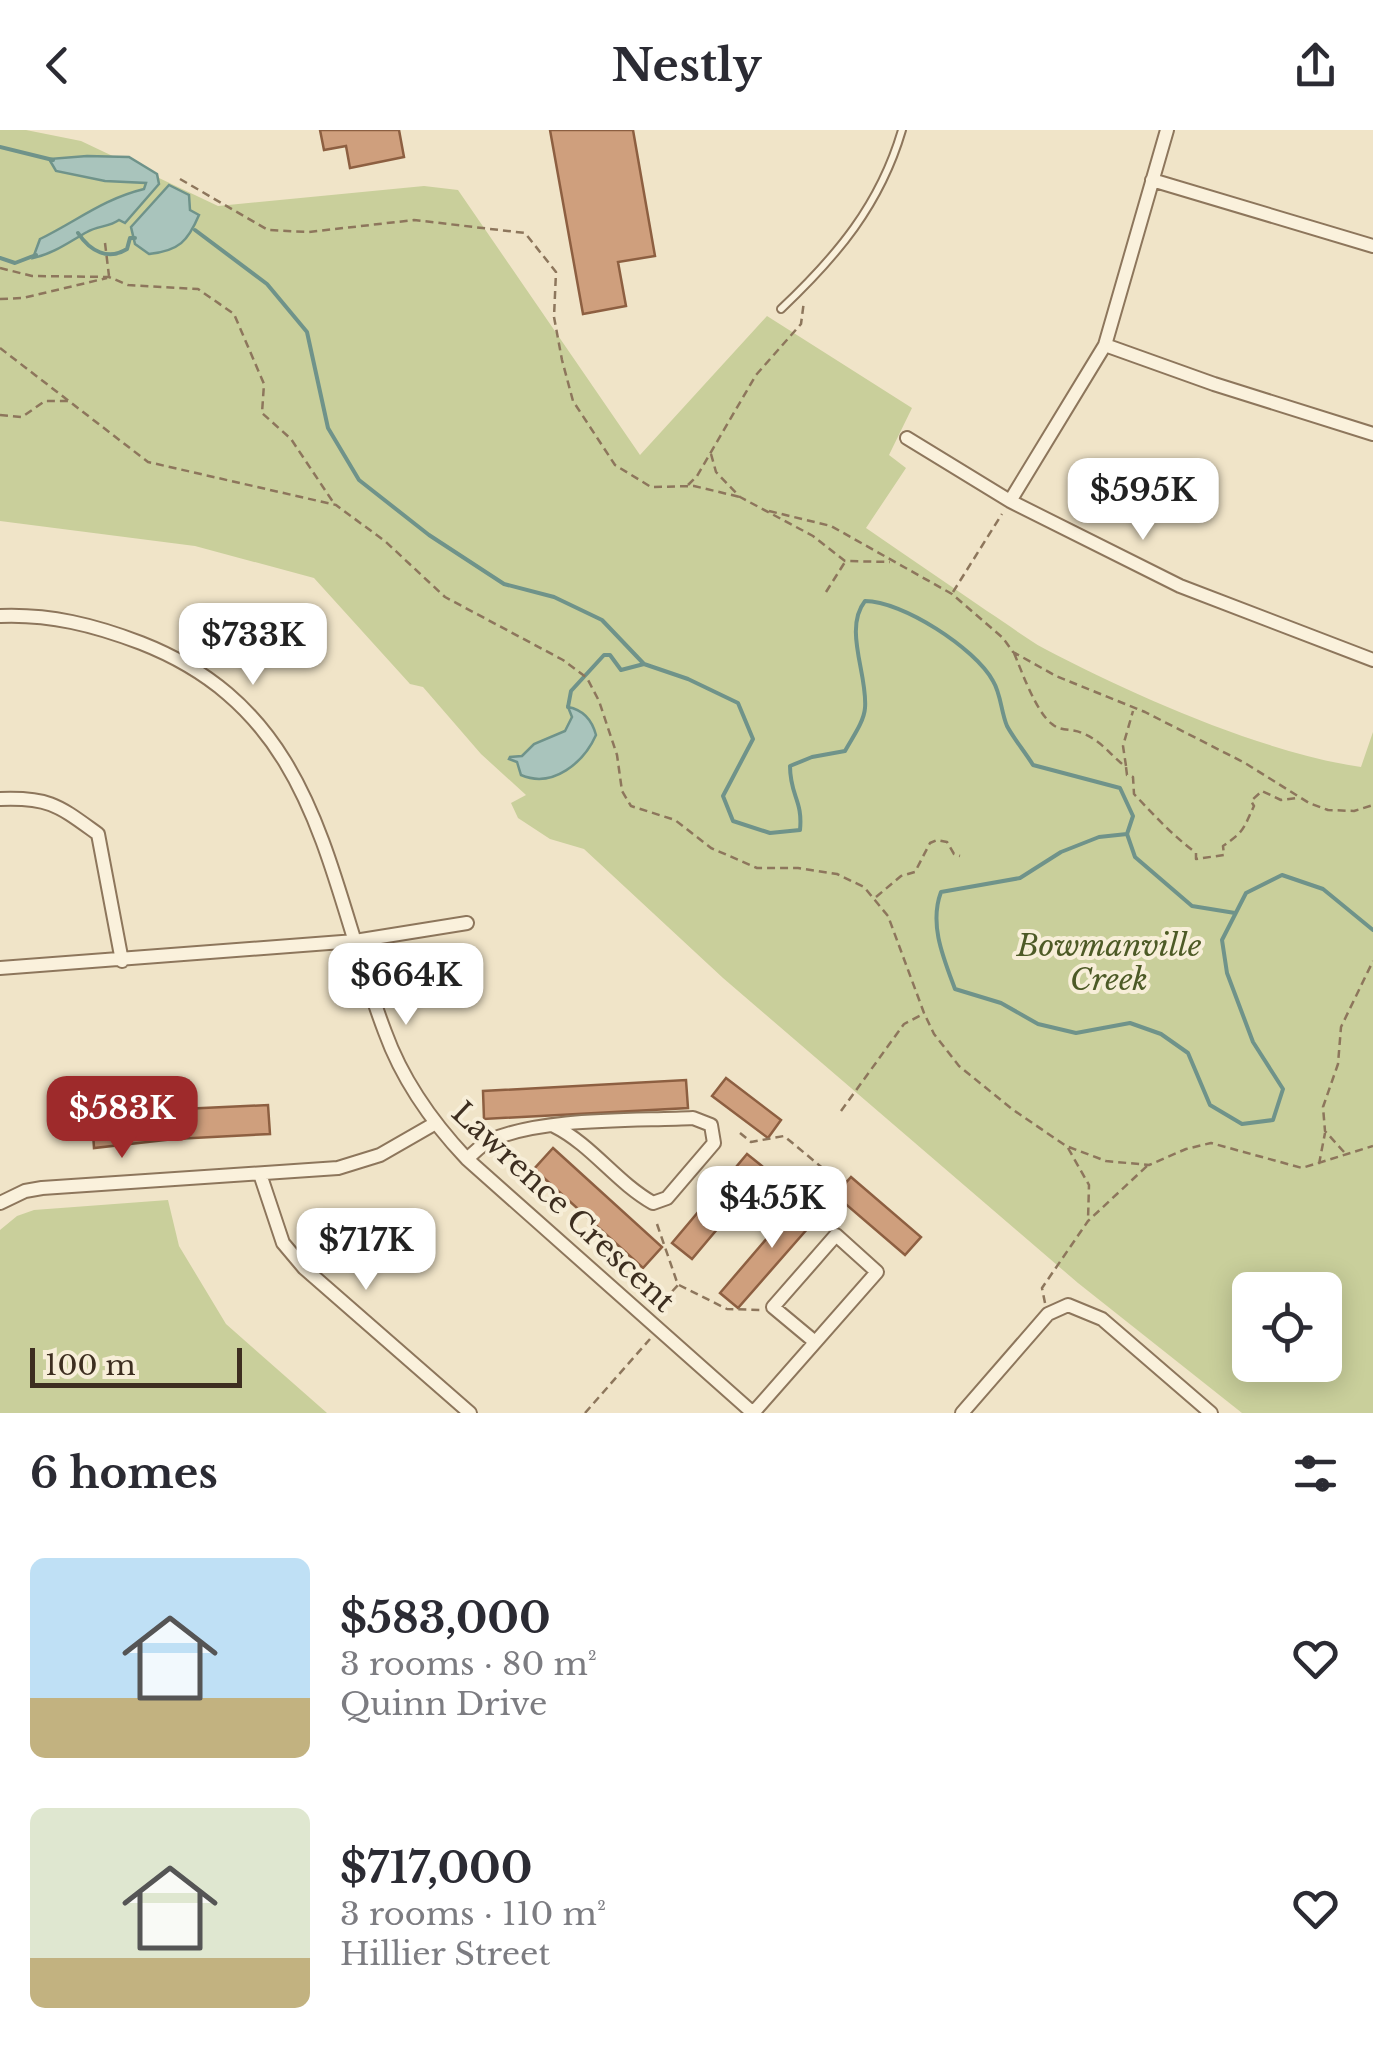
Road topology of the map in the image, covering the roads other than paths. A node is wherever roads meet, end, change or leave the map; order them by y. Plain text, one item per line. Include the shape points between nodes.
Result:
1 (902, 130) edge
2 (1167, 130) edge
3 (1152, 180) junction
4 (1373, 246) edge
5 (781, 309) dead end
6 (1105, 345) junction
7 (1373, 434) edge
8 (907, 438) dead end
9 (1010, 501) junction
10 (0, 616) edge
11 (1373, 660) edge
12 (0, 800) edge
13 (467, 923) dead end
14 (355, 941) junction
15 (122, 961) junction
16 (0, 968) edge
17 (434, 1124) junction
18 (554, 1126) junction
19 (467, 1159) junction
20 (260, 1174) junction
21 (0, 1203) edge
22 (814, 1342) junction
23 (470, 1413) edge
24 (753, 1413) edge
25 (962, 1413) edge
26 (1211, 1413) edge

1 - 5 lane via 864,218
2 - 3 street
3 - 4 street
3 - 6 street
6 - 7 street
6 - 9 street
8 - 9 street
9 - 11 street via 1180,586
10 - 14 street, Lawrence Crescent via 42,615 120,635 169,654 221,687 260,724 290,767 316,821
12 - 15 street via 57,804 98,834
13 - 14 street
14 - 15 street
14 - 17 street, Lawrence Crescent via 386,1036
15 - 16 street
17 - 19 street, Lawrence Crescent
17 - 20 street via 338,1168
18 - 18 street via 654,1204 667,1198 714,1143 711,1125 693,1118
18 - 19 street via 488,1142
19 - 24 street, Lawrence Crescent
20 - 21 street via 42,1188
20 - 23 street via 282,1242 304,1268
22 - 22 street via 877,1272 836,1235 773,1307
22 - 24 street
25 - 26 street via 1048,1314 1068,1305 1102,1320

